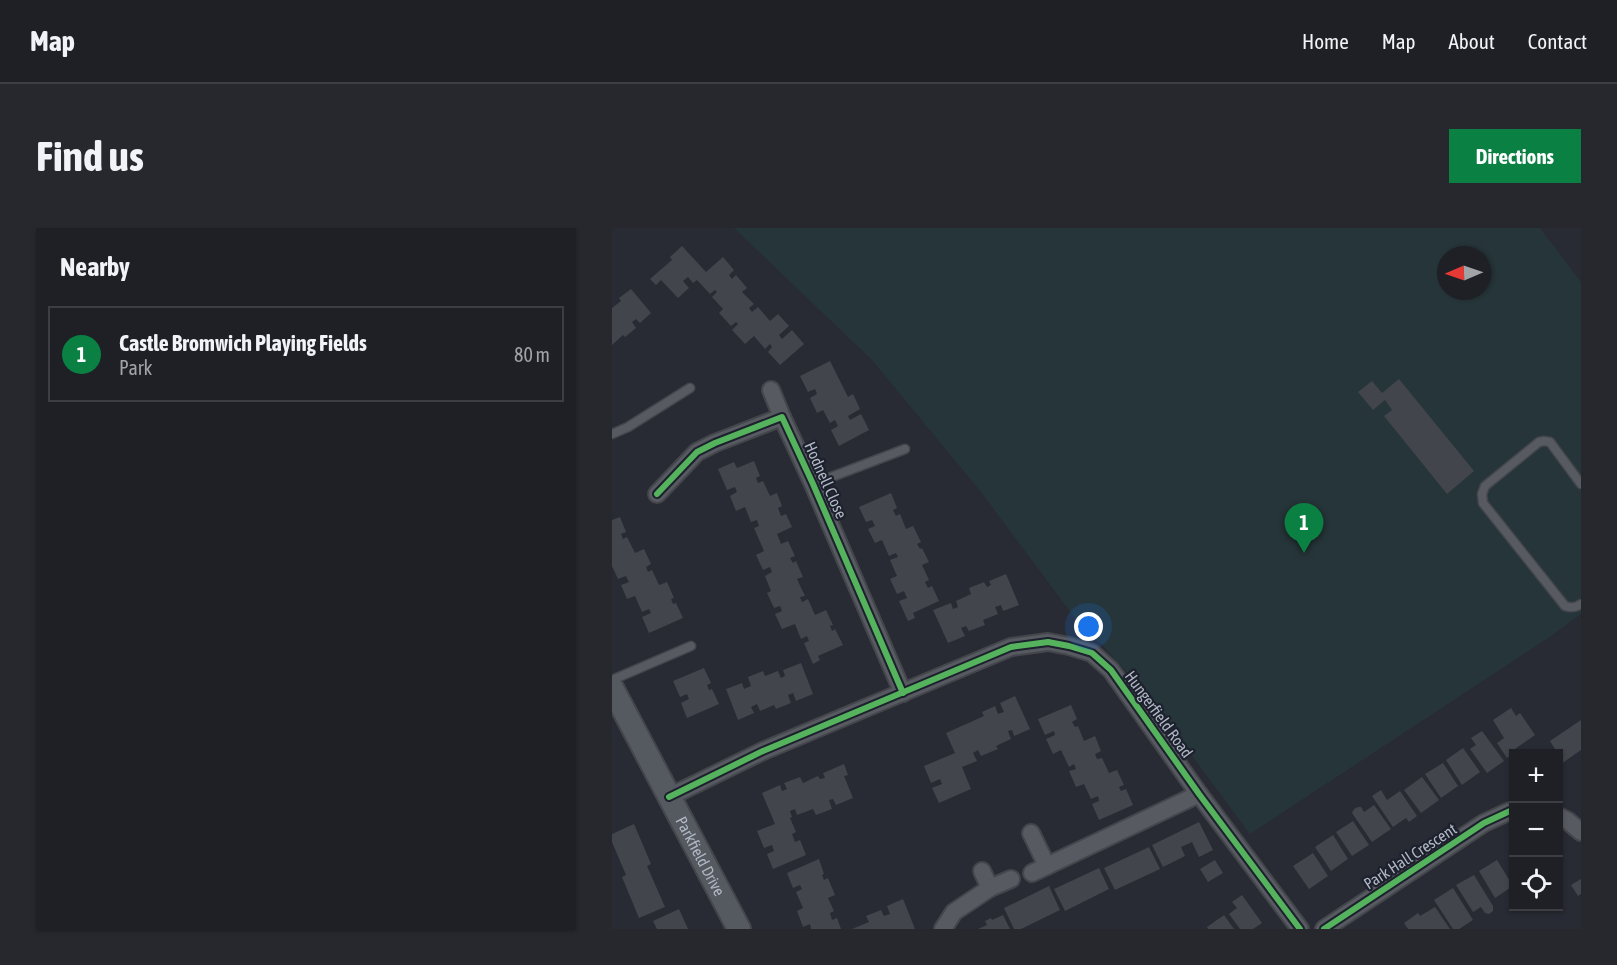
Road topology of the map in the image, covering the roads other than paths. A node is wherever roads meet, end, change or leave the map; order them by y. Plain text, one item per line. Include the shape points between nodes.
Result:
1 (690, 388) dead end
2 (771, 390) dead end
3 (782, 417) junction
4 (612, 434) edge
5 (905, 449) dead end
6 (813, 484) junction
7 (1581, 484) edge
8 (657, 494) dead end
9 (1581, 604) edge
10 (691, 646) dead end
11 (612, 680) edge
12 (612, 688) edge
13 (903, 693) junction
14 (1199, 794) junction
15 (669, 797) junction
16 (1509, 811) edge
17 (1563, 818) edge
18 (1581, 832) edge
19 (1031, 833) dead end
20 (982, 871) dead end
21 (1011, 879) dead end
22 (990, 888) junction
23 (739, 929) edge
24 (943, 929) edge
25 (1300, 929) edge
26 (1324, 929) edge

1 - 4 lane
2 - 3 street, Hodnell Close
3 - 6 street, Hodnell Close
3 - 8 street via 697,452
5 - 6 lane
6 - 13 street, Hodnell Close
7 - 9 lane via 1550,442 1544,441 1485,486 1482,494 1483,503 1565,606
10 - 11 lane
12 - 15 street, Parkfield Drive
13 - 14 street, Hungerfield Road via 1011,647 1048,642 1081,649 1092,653 1111,670
13 - 15 street, Hungerfield Road via 763,751
14 - 19 street via 1039,870
14 - 25 street, Hungerfield Road
15 - 23 street, Parkfield Drive
16 - 26 street, Park Hall Crescent via 1484,823
17 - 18 street
20 - 22 street
21 - 22 street
22 - 24 street via 954,912

